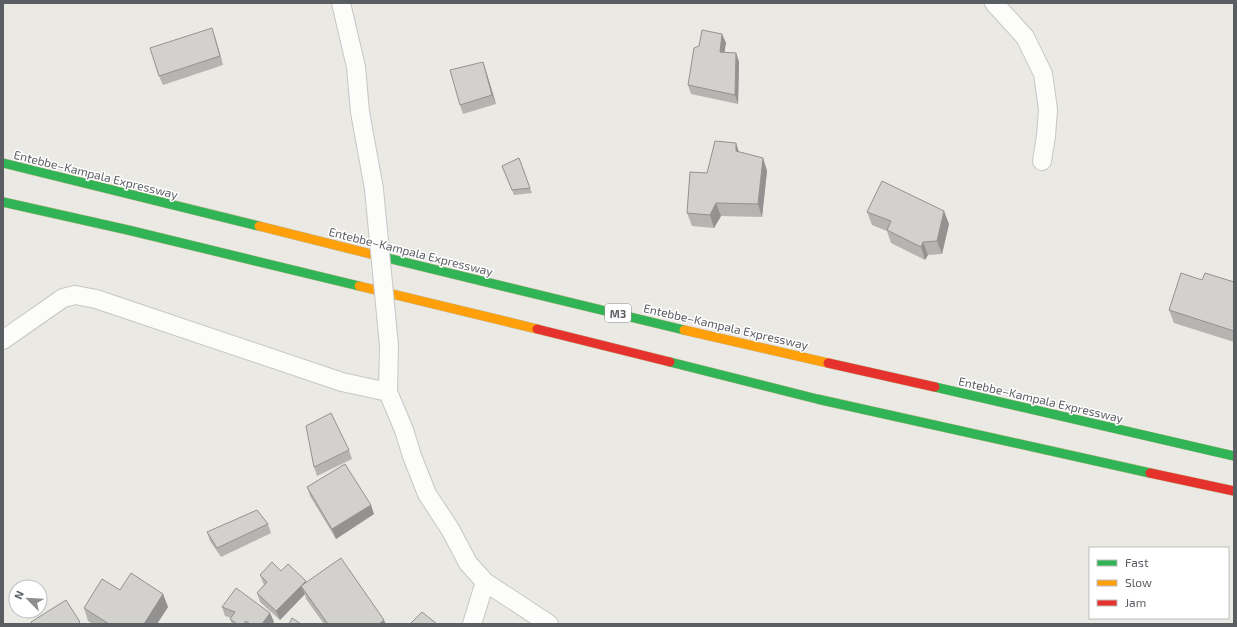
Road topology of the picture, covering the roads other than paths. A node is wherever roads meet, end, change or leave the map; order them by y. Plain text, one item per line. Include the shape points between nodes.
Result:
1 (341, 3) edge
2 (994, 3) edge
3 (1042, 161) dead end
4 (3, 163) edge
5 (3, 202) edge
6 (3, 340) edge
7 (388, 392) junction
8 (1234, 456) edge
9 (1234, 491) edge
10 (485, 582) junction
11 (472, 624) edge
12 (549, 624) edge

1 - 7 street, bridge via 356,67 360,112 374,189 389,346
2 - 3 street via 1025,37 1043,74 1048,109
4 - 8 highway, Entebbe–Kampala Expressway / M3 via 488,283
5 - 9 highway via 538,329 817,399
6 - 7 street via 63,298 75,295 96,299 342,382
7 - 10 street via 427,494 468,562
10 - 11 street
10 - 12 street

